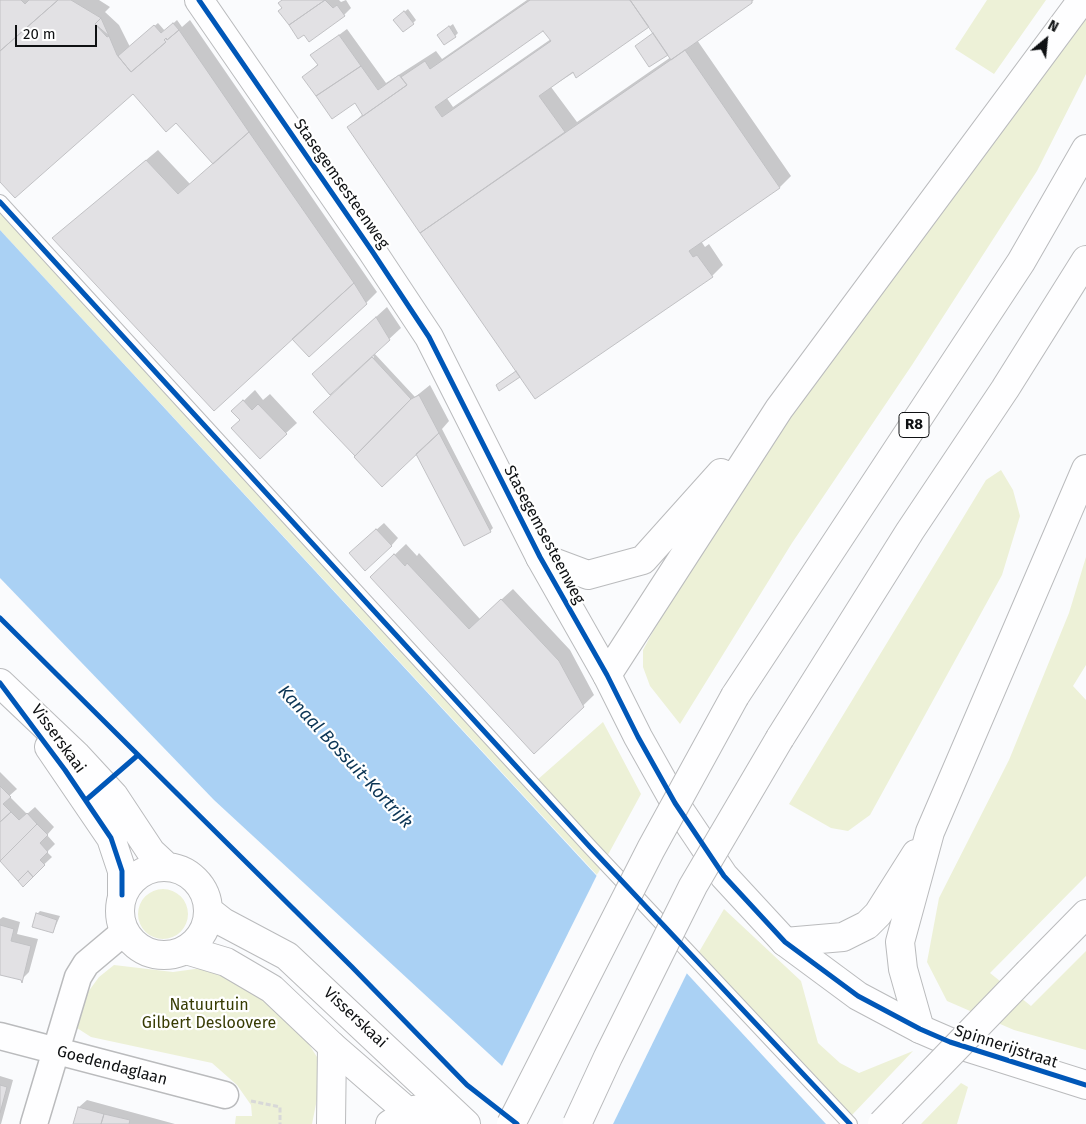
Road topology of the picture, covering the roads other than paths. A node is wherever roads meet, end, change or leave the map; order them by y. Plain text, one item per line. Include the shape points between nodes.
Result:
1 (199, 0) edge
2 (1082, 0) edge
3 (1086, 149) edge
4 (0, 202) edge
5 (1086, 260) edge
6 (779, 409) junction
7 (1086, 469) edge
8 (540, 556) junction
9 (607, 675) junction
10 (4, 687) edge
11 (930, 832) junction
12 (166, 866) junction
13 (122, 895) junction
14 (208, 911) junction
15 (1086, 914) edge
16 (124, 932) junction
17 (786, 942) junction
18 (186, 950) junction
19 (920, 1029) junction
20 (0, 1036) edge
21 (332, 1046) junction
22 (55, 1051) junction
23 (1086, 1085) edge
24 (225, 1095) road end
25 (407, 1120) edge
26 (34, 1124) edge
27 (331, 1124) edge
28 (464, 1124) edge
29 (511, 1124) edge
30 (577, 1124) edge
31 (850, 1124) edge
32 (882, 1124) edge

1 - 8 main road, Stasegemsesteenweg via 429,337
2 - 6 main road
3 - 29 main road, R8, bridge via 1021,262 735,696 651,848
4 - 31 lane via 590,847
5 - 30 main road, bridge via 780,738 693,886
6 - 8 main road via 644,560 588,575
6 - 9 main road
7 - 11 main road
8 - 9 main road, Stasegemsesteenweg
9 - 17 main road, Stasegemsesteenweg via 655,768 696,835 724,876
10 - 12 main road, Visserskaai via 114,796 151,852
10 - 13 main road, Visserskaai via 111,838 122,871
11 - 17 main road via 867,926 843,937
11 - 19 main road via 900,942 903,969
12 - 13 main road via 139,873
12 - 14 main road via 196,880 205,893
13 - 16 main road via 120,914
14 - 18 main road via 204,931
14 - 28 main road, Visserskaai via 287,956
15 - 32 main road, bridge
16 - 18 main road via 133,943 158,955
16 - 22 street via 86,964 78,977
17 - 19 main road, Stasegemsesteenweg via 858,996
18 - 21 main road via 226,962 261,981 284,998
19 - 23 main road, Spinnerijstraat via 994,1058
20 - 22 street, Goedendaglaan
21 - 25 main road
21 - 27 main road
22 - 24 street, Goedendaglaan
22 - 26 street
25 - 28 main road via 422,1109

